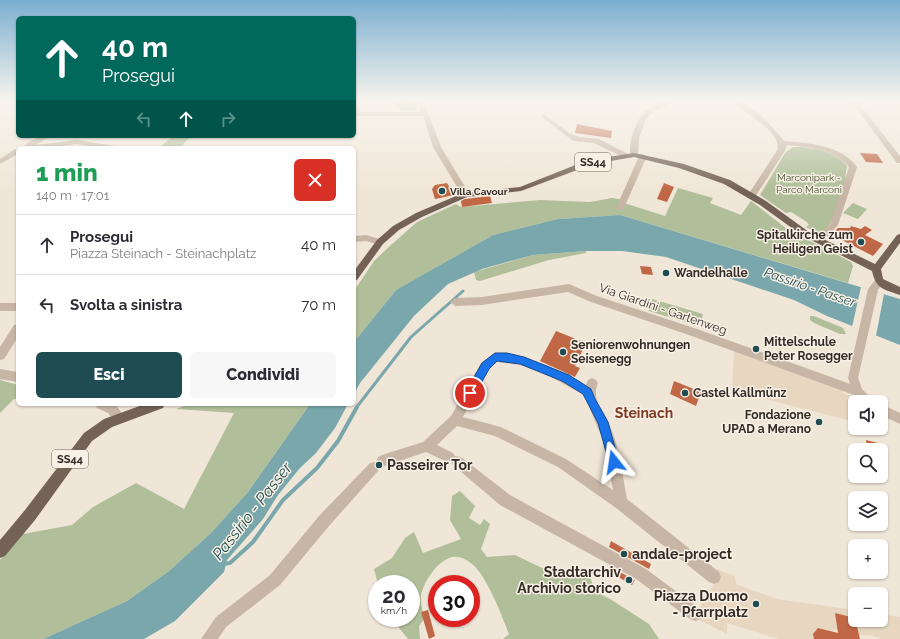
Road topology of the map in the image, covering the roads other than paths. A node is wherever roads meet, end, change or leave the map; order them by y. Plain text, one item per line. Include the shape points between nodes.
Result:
1 (432, 131) edge
2 (563, 131) edge
3 (638, 131) edge
4 (773, 131) edge
5 (877, 131) edge
6 (42, 138) edge
7 (782, 143) junction
8 (28, 146) edge
9 (42, 146) edge
10 (102, 146) edge
11 (16, 152) edge
12 (630, 155) junction
13 (643, 156) junction
14 (900, 161) edge
15 (0, 162) edge
16 (752, 195) junction
17 (466, 196) junction
18 (620, 208) dead end
19 (900, 237) edge
20 (356, 239) edge
21 (819, 241) junction
22 (380, 242) junction
23 (876, 269) junction
24 (356, 275) edge
25 (875, 287) junction
26 (900, 291) edge
27 (455, 302) dead end
28 (0, 307) edge
29 (16, 307) edge
30 (16, 331) edge
31 (0, 356) edge
32 (0, 374) edge
33 (16, 378) edge
34 (858, 392) junction
35 (862, 395) edge
36 (105, 406) edge
37 (153, 406) edge
38 (888, 413) edge
39 (119, 418) junction
40 (900, 419) edge
41 (455, 420) junction
42 (427, 446) junction
43 (621, 503) junction
44 (3, 548) edge
45 (714, 577) dead end
46 (695, 614) dead end
47 (209, 639) edge

1 - 17 street via 437,147
2 - 12 street
3 - 12 street
4 - 7 street
5 - 14 street
6 - 8 street
7 - 16 street via 782,149
7 - 21 street via 801,144 840,155 850,160 853,167 834,225
9 - 10 street via 77,142
11 - 15 street
12 - 13 main road, SS44
12 - 17 main road, SS44 via 592,162 521,189
13 - 16 main road, SS44 via 705,174
13 - 18 street
16 - 21 main road, SS44 via 793,226
17 - 22 main road, SS44 via 413,218
19 - 23 main road
20 - 22 street via 366,238
21 - 23 main road, SS44
22 - 24 main road, SS44
23 - 25 main road
25 - 26 main road via 886,286
25 - 34 street via 853,378
27 - 34 street, Via Giardini - Gartenweg via 482,301 569,288
28 - 29 street
30 - 31 street
32 - 33 street
34 - 35 street, Via Giardini - Gartenweg
36 - 39 street via 112,409
37 - 39 main road, SS44
38 - 40 street
39 - 44 main road, SS44 via 98,428 80,445 35,509
41 - 42 street
41 - 43 street via 497,431 562,463
41 - 43 street via 485,366 495,357 521,360 566,378 590,392 603,422 614,462
42 - 46 street via 453,459 505,500 642,574
42 - 47 street via 378,464 324,521 275,580 221,622
43 - 45 street

